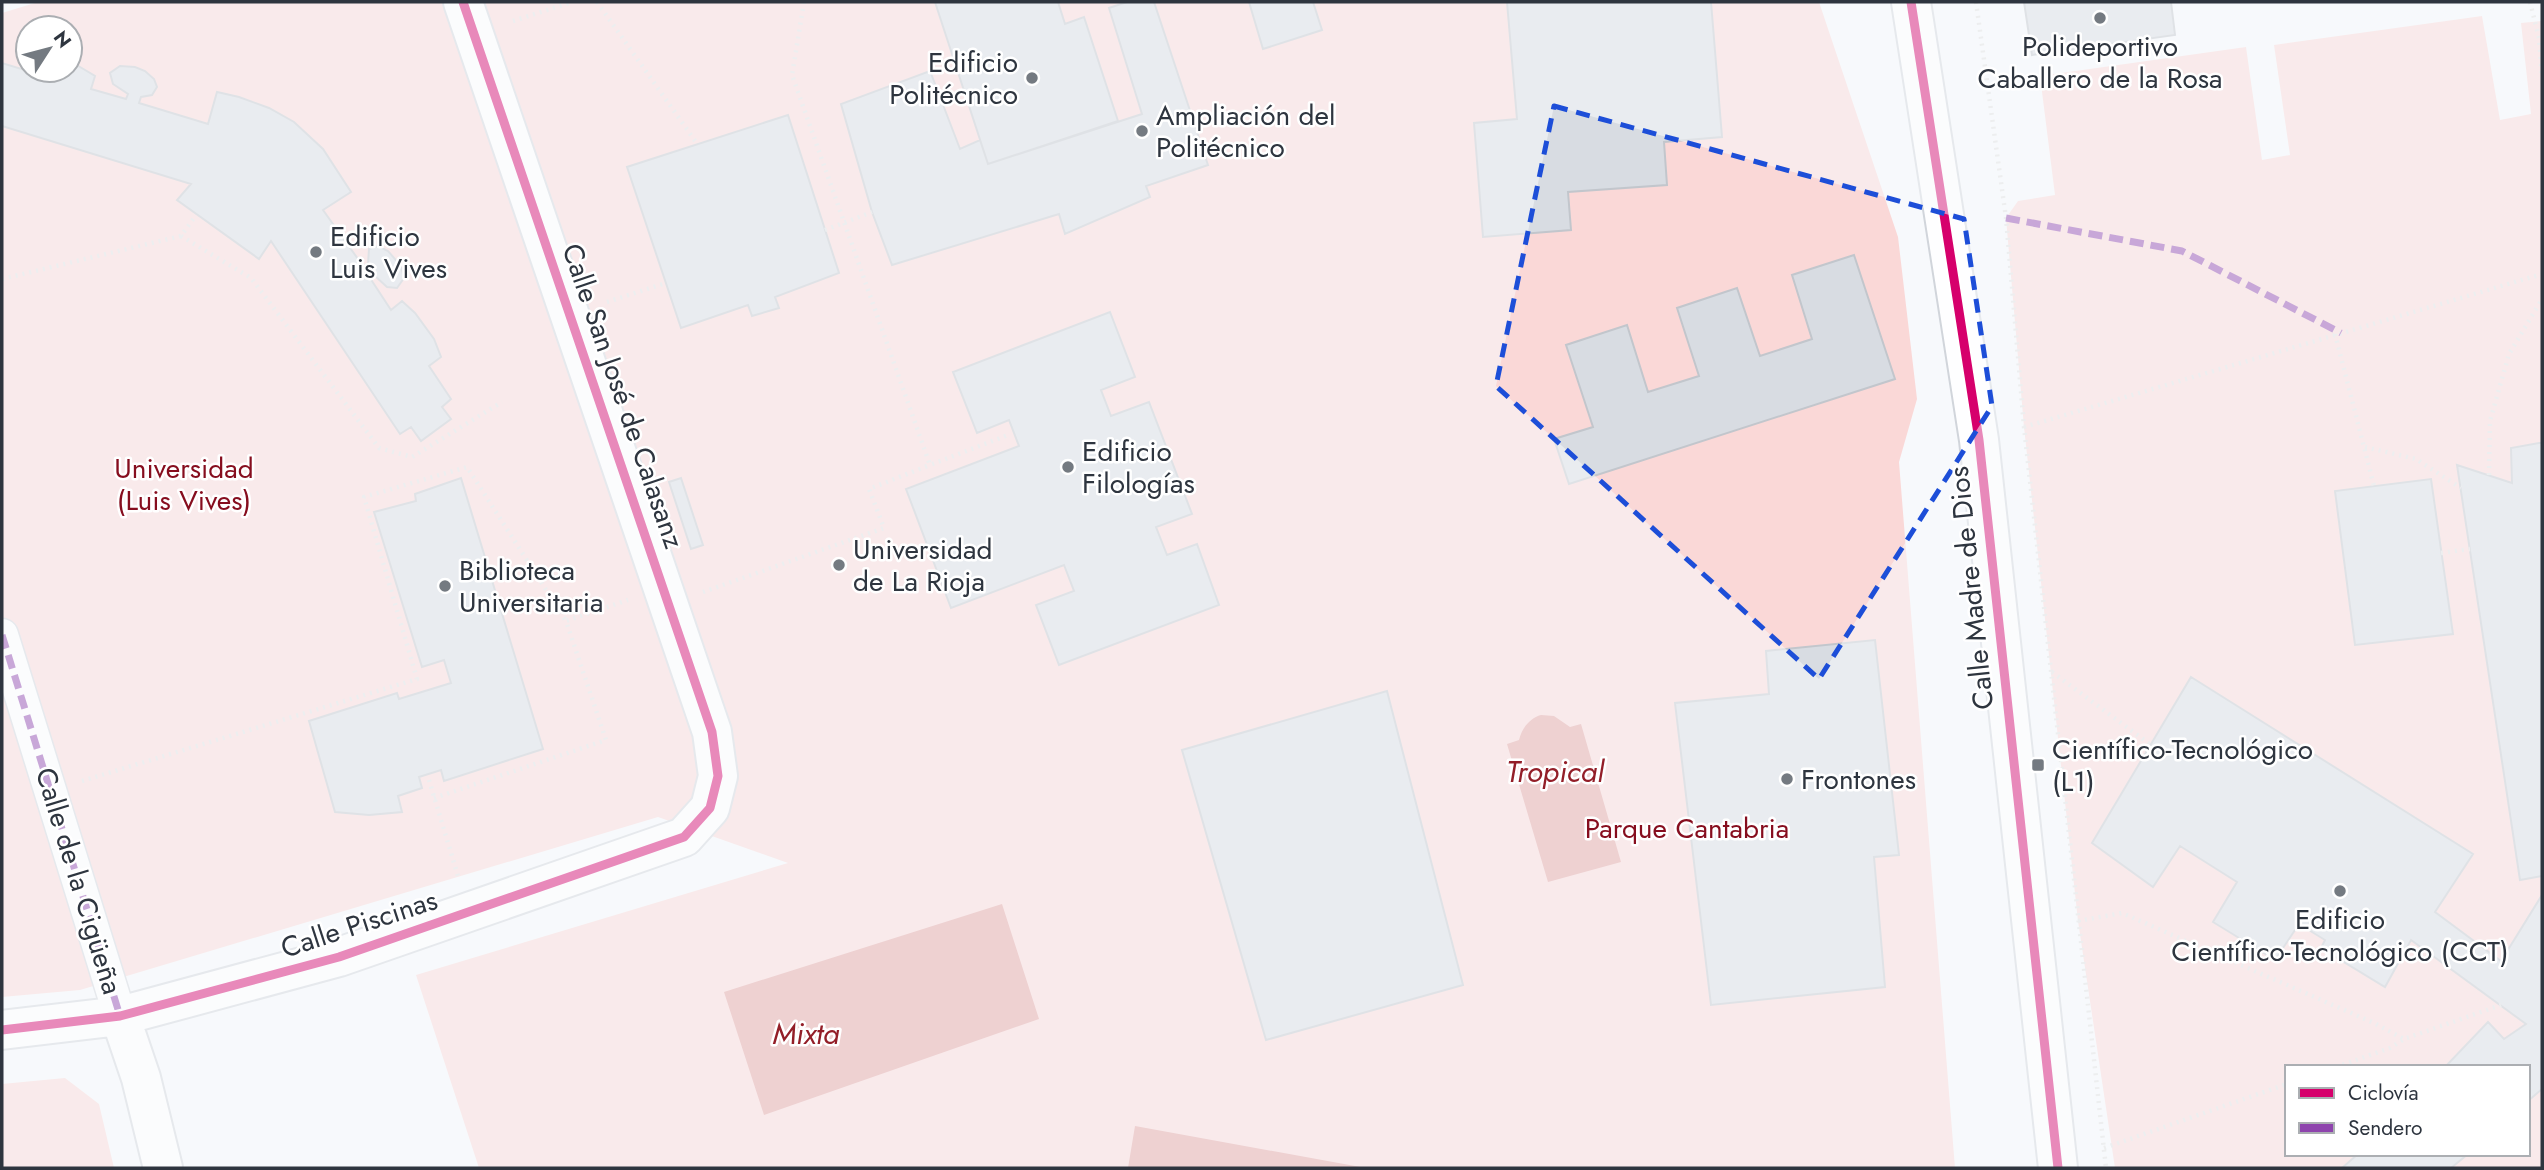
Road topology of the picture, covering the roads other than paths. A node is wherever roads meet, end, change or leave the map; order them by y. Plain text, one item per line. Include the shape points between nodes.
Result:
1 (463, 2) edge
2 (1911, 3) edge
3 (2, 635) edge
4 (710, 808) joint
5 (120, 1016) junction
6 (2, 1030) edge
7 (163, 1168) edge
8 (2057, 1168) edge

1 - 4 street, Calle San José de Calasanz via 712,732 718,776
2 - 8 street, Calle Madre de Dios via 1979,440
3 - 5 street, Calle de la Cigüeña
4 - 5 street, Calle Piscinas via 684,837 339,957
5 - 6 street, Calle Piscinas
5 - 7 street, Calle de la Cigüeña

